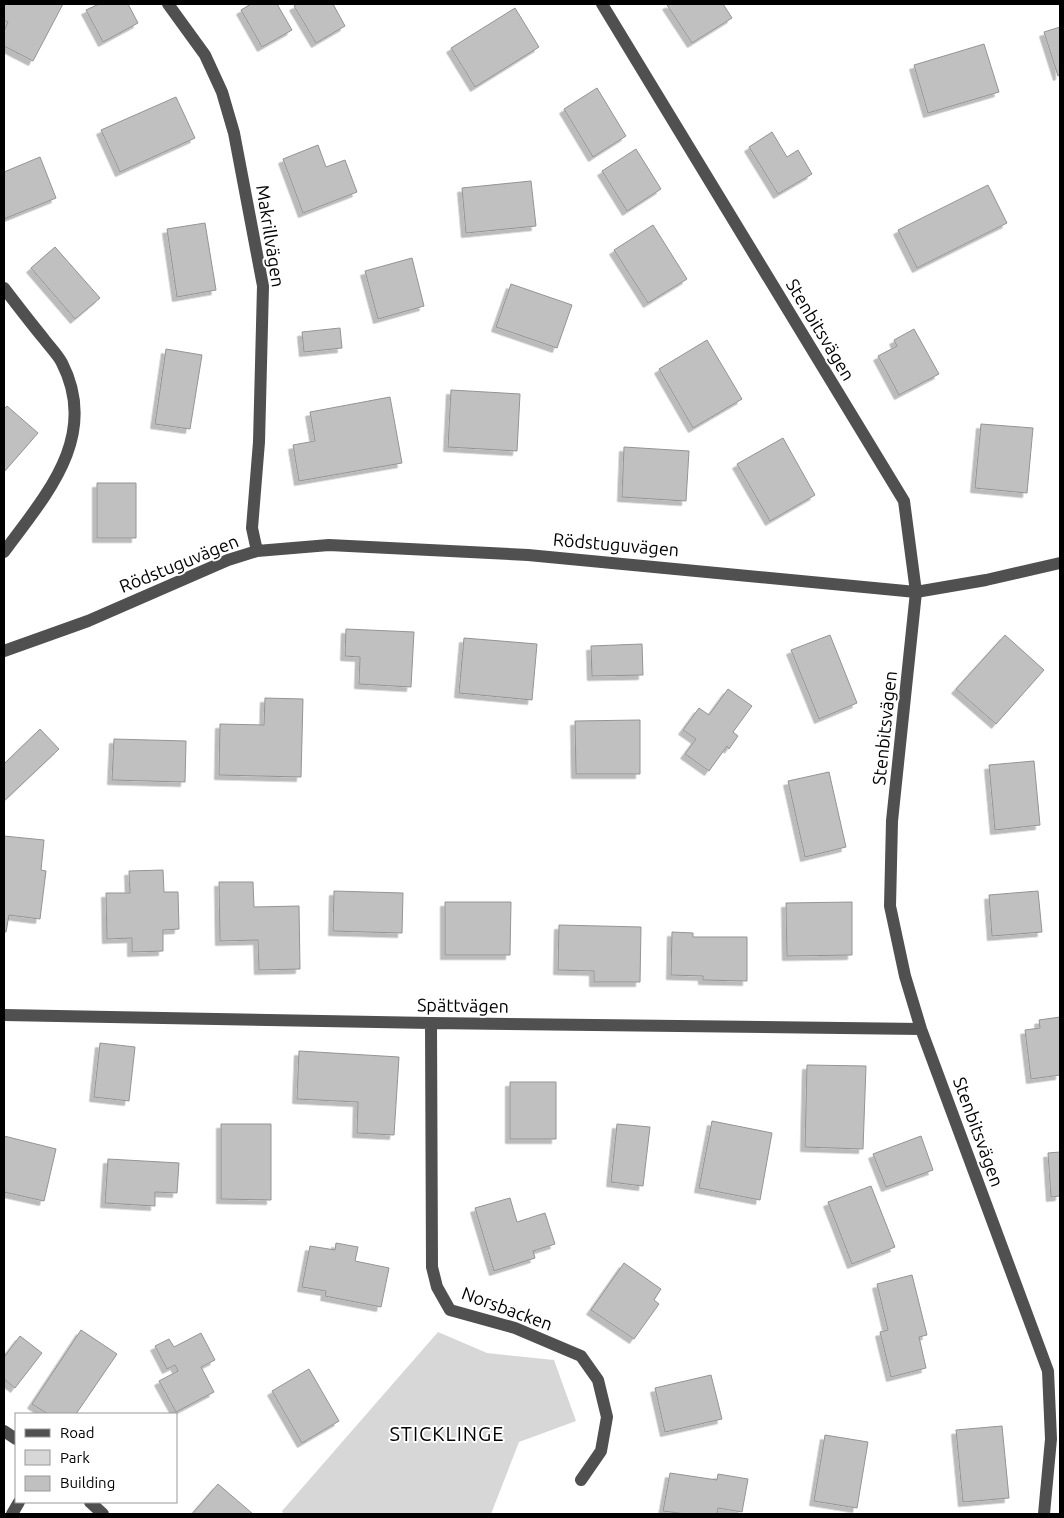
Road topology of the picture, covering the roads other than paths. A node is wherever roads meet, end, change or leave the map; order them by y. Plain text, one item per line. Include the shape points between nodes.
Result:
1 (168, 4) edge
2 (602, 4) edge
3 (4, 288) edge
4 (257, 551) junction
5 (4, 552) edge
6 (1060, 562) edge
7 (916, 592) junction
8 (4, 651) edge
9 (4, 1015) edge
10 (431, 1023) junction
11 (921, 1029) junction
12 (1054, 1371) edge
13 (4, 1431) edge
14 (15, 1438) edge
15 (581, 1480) dead end
16 (18, 1503) edge
17 (91, 1503) edge
18 (12, 1514) edge
19 (103, 1514) edge
20 (1044, 1514) edge

1 - 4 street, Makrillvägen via 205,55 222,92 234,133 263,286 259,442 252,528
2 - 7 street, Stenbitsvägen via 904,501
3 - 5 street via 62,363 72,392 76,422 69,452 51,489
4 - 7 street, Rödstuguvägen via 329,545 528,554
4 - 8 street, Rödstuguvägen via 228,560 88,621
6 - 7 street, Rödstuguvägen via 986,580
7 - 11 street, Stenbitsvägen via 892,821 890,906 905,976
9 - 10 street, Spättvägen
10 - 11 street, Spättvägen
10 - 15 street, Norsbacken via 432,1267 437,1287 450,1310 515,1328 581,1356 587,1364 598,1380 606,1418 600,1451
11 - 12 street, Stenbitsvägen
12 - 20 street, Stenbitsvägen
13 - 14 street
16 - 18 street
17 - 19 street

